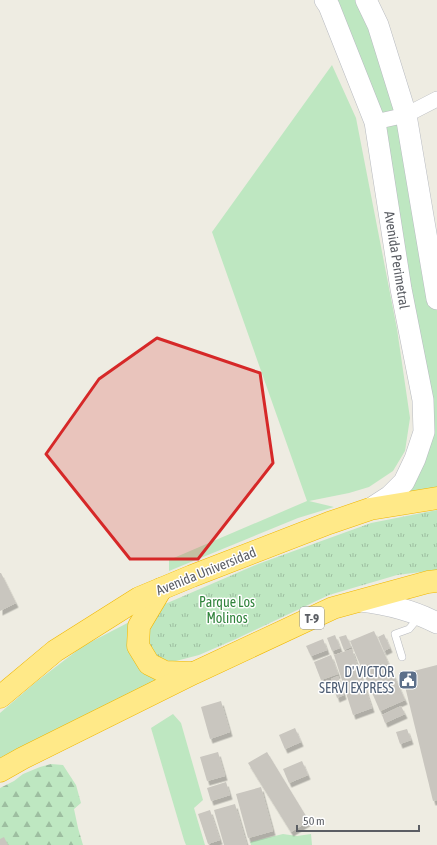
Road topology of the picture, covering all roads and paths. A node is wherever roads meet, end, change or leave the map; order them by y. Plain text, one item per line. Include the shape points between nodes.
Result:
1 (325, 0) edge
2 (366, 0) edge
3 (437, 99) edge
4 (406, 115) junction
5 (375, 122) junction
6 (437, 299) edge
7 (437, 498) edge
8 (370, 509) junction
9 (437, 581) edge
10 (161, 588) junction
11 (360, 601) junction
12 (428, 619) edge
13 (402, 657) dead end
14 (194, 673) junction
15 (0, 697) edge
16 (0, 771) edge

1 - 5 main road, Avenida Perimetral
2 - 4 main road via 378,25
3 - 4 street
4 - 5 street
4 - 6 main road
5 - 8 main road, Avenida Perimetral via 401,289 423,400 424,432 404,482 390,496
7 - 8 highway, Avenida Universidad
8 - 10 highway, Avenida Universidad
9 - 11 highway, T-9
10 - 14 highway, T-9 via 139,626 138,646 149,664 166,672
10 - 15 highway, Avenida Universidad via 139,598 55,651
11 - 12 main road via 388,604
11 - 14 highway, T-9 via 333,608
12 - 13 lane via 395,634
14 - 16 highway, T-9

